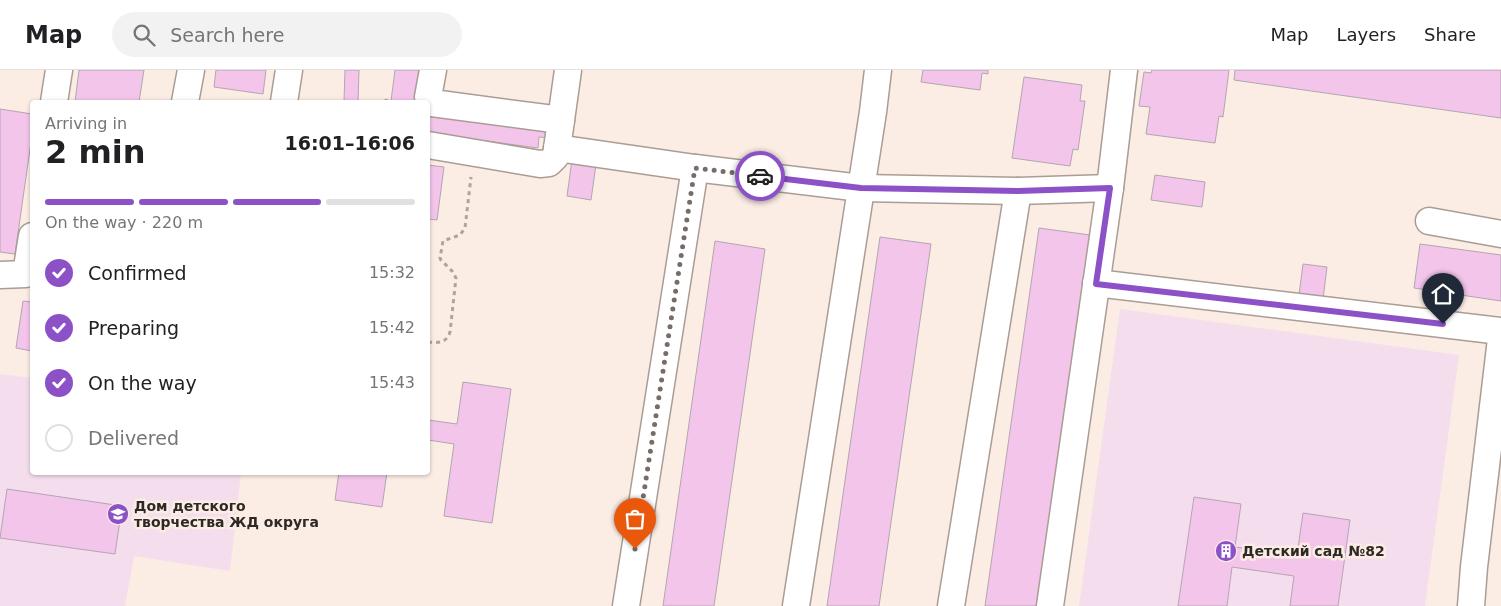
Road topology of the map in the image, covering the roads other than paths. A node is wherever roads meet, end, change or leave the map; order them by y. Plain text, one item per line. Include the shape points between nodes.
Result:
1 (59, 70) edge
2 (191, 70) edge
3 (289, 70) edge
4 (433, 70) edge
5 (568, 70) edge
6 (878, 70) edge
7 (1124, 70) edge
8 (54, 100) edge
9 (185, 100) edge
10 (284, 100) edge
11 (561, 120) junction
12 (430, 145) edge
13 (558, 148) junction
14 (695, 168) junction
15 (861, 188) junction
16 (1110, 188) junction
17 (1018, 191) junction
18 (1429, 221) dead end
19 (1501, 234) edge
20 (30, 262) edge
21 (0, 275) edge
22 (29, 275) edge
23 (1096, 284) junction
24 (1501, 331) edge
25 (1501, 339) edge
26 (626, 606) edge
27 (796, 606) edge
28 (951, 606) edge
29 (1050, 606) edge
30 (1471, 606) edge

1 - 8 lane
2 - 9 lane
3 - 10 lane
4 - 11 lane via 428,97 432,103
5 - 11 lane
6 - 15 lane
7 - 16 lane
11 - 13 lane
12 - 13 lane via 540,164 549,163
13 - 14 lane
14 - 15 lane
14 - 26 lane
15 - 17 lane
15 - 27 lane
16 - 17 lane
16 - 23 lane
17 - 28 lane
18 - 19 lane
20 - 22 lane
21 - 22 lane
23 - 24 lane
23 - 29 lane
25 - 30 lane

